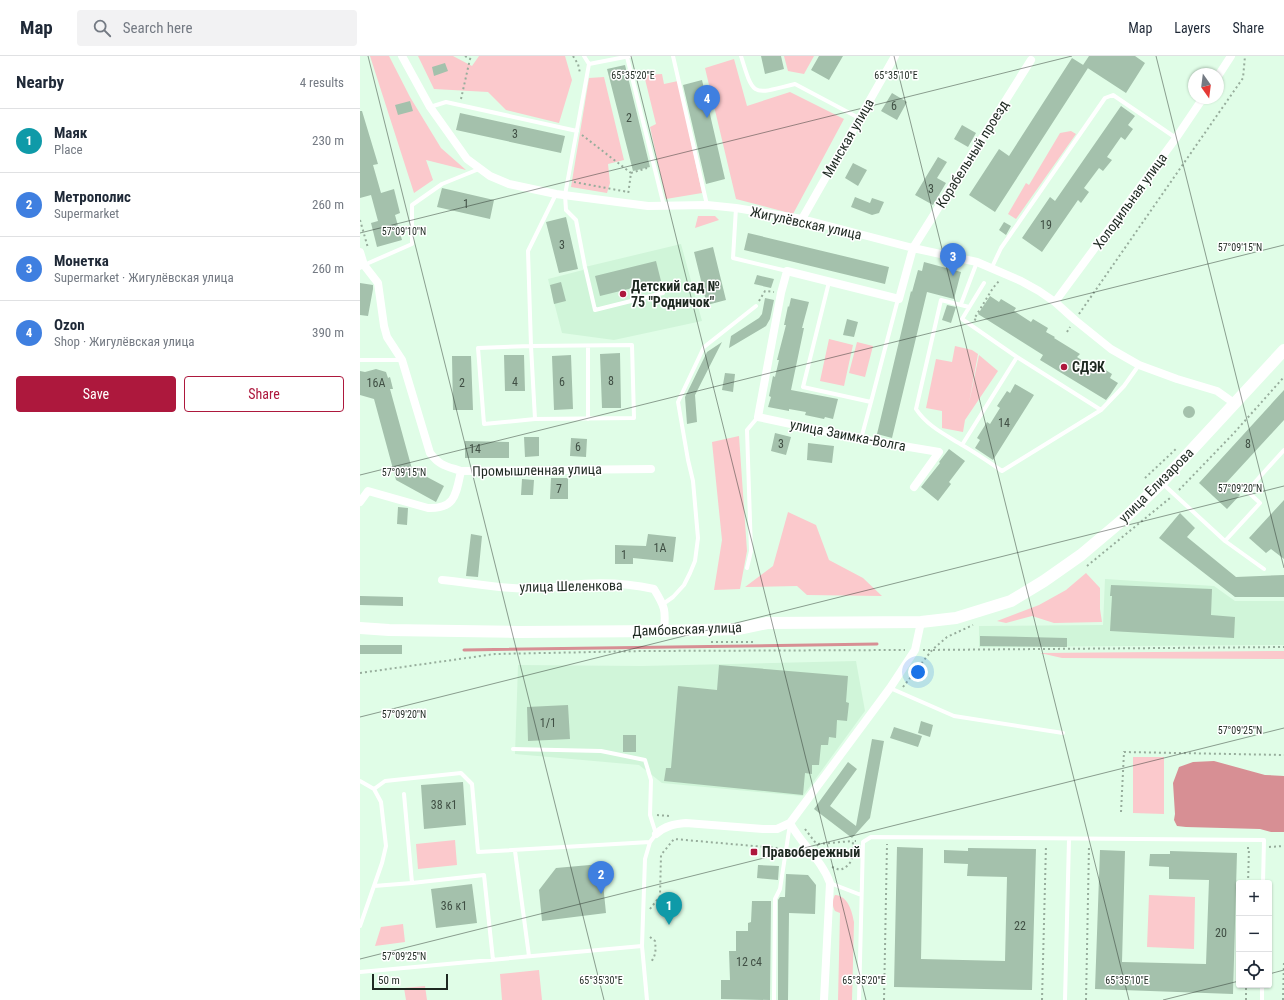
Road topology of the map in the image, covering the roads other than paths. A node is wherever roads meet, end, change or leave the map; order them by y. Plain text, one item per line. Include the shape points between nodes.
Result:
1 (402, 56) edge
2 (584, 56) edge
3 (628, 56) edge
4 (673, 56) edge
5 (741, 56) edge
6 (895, 56) edge
7 (1232, 56) edge
8 (1032, 60) dead end
9 (589, 64) junction
10 (1224, 68) edge
11 (1199, 104) edge
12 (430, 107) junction
13 (859, 118) junction
14 (577, 131) junction
15 (1176, 138) junction
16 (480, 169) junction
17 (560, 194) junction
18 (707, 205) junction
19 (664, 206) junction
20 (736, 208) junction
21 (802, 219) junction
22 (913, 248) junction
23 (360, 252) edge
24 (977, 262) junction
25 (364, 264) edge
26 (992, 267) junction
27 (787, 271) junction
28 (829, 282) junction
29 (984, 284) dead end
30 (663, 293) dead end
31 (898, 299) junction
32 (1055, 302) junction
33 (961, 304) junction
34 (756, 306) road end
35 (969, 307) junction
36 (531, 346) junction
37 (588, 346) junction
38 (1284, 350) edge
39 (1017, 357) junction
40 (360, 360) edge
41 (402, 360) junction
42 (1138, 365) junction
43 (871, 402) junction
44 (1234, 403) junction
45 (1101, 410) junction
46 (758, 417) junction
47 (535, 419) junction
48 (588, 419) junction
49 (861, 439) junction
50 (962, 445) junction
51 (1284, 450) edge
52 (651, 469) dead end
53 (461, 471) junction
54 (1161, 483) junction
55 (914, 487) dead end
56 (360, 502) edge
57 (1225, 540) junction
58 (747, 568) dead end
59 (1264, 569) dead end
60 (442, 580) dead end
61 (1011, 601) joint
62 (663, 604) junction
63 (921, 622) junction
64 (360, 628) edge
65 (376, 629) junction
66 (360, 631) edge
67 (664, 631) junction
68 (890, 688) junction
69 (1063, 733) dead end
70 (513, 749) dead end
71 (360, 781) edge
72 (374, 790) junction
73 (404, 794) dead end
74 (790, 823) junction
75 (656, 834) junction
76 (1069, 839) junction
77 (650, 842) junction
78 (515, 851) junction
79 (1263, 880) edge
80 (412, 883) junction
81 (830, 883) junction
82 (374, 886) junction
83 (861, 895) junction
84 (360, 926) edge
85 (642, 946) junction
86 (529, 956) junction
87 (493, 960) junction
88 (360, 972) edge
89 (1262, 988) edge
90 (647, 1000) edge
91 (774, 1000) edge
92 (824, 1000) edge
93 (860, 1000) edge
94 (1065, 1000) edge
95 (1262, 1000) edge

1 - 12 street, Жигулёвская улица
2 - 9 lane
3 - 9 lane
3 - 19 lane
4 - 18 lane
5 - 13 lane via 749,82 754,89 762,92 795,84
6 - 13 street, Минская улица
7 - 10 street
8 - 22 street, Корабельный проезд
9 - 14 lane
11 - 15 street, Холодильная улица
12 - 14 lane via 446,102
12 - 16 street, Жигулёвская улица via 467,159
13 - 21 street, Минская улица
14 - 17 lane via 567,181
15 - 26 lane via 1113,95 1105,98 1001,248
15 - 32 street, Холодильная улица
16 - 17 street, Жигулёвская улица via 509,184
16 - 25 lane via 442,184 412,205 412,244
17 - 19 street, Жигулёвская улица
17 - 30 lane via 566,210 576,220 595,310
17 - 36 lane via 528,251
18 - 19 street, Жигулёвская улица
18 - 20 street, Жигулёвская улица
20 - 21 street, Жигулёвская улица
20 - 27 lane via 733,258
21 - 22 street, Жигулёвская улица
22 - 24 street, Жигулёвская улица
22 - 31 street, Корабельный проезд
23 - 25 street
24 - 26 street, Жигулёвская улица
24 - 33 lane
25 - 41 street via 378,283 387,337
26 - 32 street, Жигулёвская улица via 1022,281
27 - 28 street
27 - 46 street
28 - 31 street
28 - 43 lane via 803,387
29 - 35 lane
31 - 43 lane
32 - 42 street, Жигулёвская улица via 1111,349
33 - 35 lane
33 - 50 lane via 941,300 916,409 941,433
34 - 62 lane via 704,346 678,402 693,481 698,538 695,561 684,585
35 - 39 lane via 962,319
36 - 37 lane
36 - 47 lane
36 - 47 lane via 478,348 484,424
37 - 48 lane
37 - 48 lane via 632,345 634,418
38 - 44 street, улица Елизарова
39 - 45 lane
39 - 50 lane
40 - 41 lane
41 - 53 street via 430,453 436,461
42 - 44 street, Жигулёвская улица via 1217,391
42 - 45 lane via 1124,386
43 - 49 lane
44 - 54 street, улица Елизарова
45 - 50 lane via 1002,471
46 - 49 street, улица Заимка-Волга
46 - 58 lane via 747,430 751,551
47 - 48 lane
49 - 55 street, улица Заимка-Волга via 940,452
51 - 57 lane via 1247,491 1260,503
52 - 53 street, Промышленная улица
53 - 56 street, Промышленная улица via 455,496 449,503 438,508 428,508 368,491
54 - 57 lane
54 - 61 street, улица Елизарова via 1081,555
57 - 59 lane
60 - 62 street, улица Шеленкова via 545,589 583,584 636,585 654,589
61 - 63 street, Дамбовская улица via 956,618
62 - 67 street
63 - 67 street, Дамбовская улица via 767,622 738,629
63 - 68 street via 915,650
64 - 65 street, Дамбовская улица
65 - 66 street
65 - 67 street, Дамбовская улица via 519,632
68 - 69 lane via 954,716
68 - 74 street
70 - 75 lane via 601,751 645,760 651,780 650,815
71 - 72 lane
72 - 78 lane via 385,781 461,773 472,784 478,852
72 - 82 lane via 380,802 386,846
73 - 80 lane
74 - 75 street via 776,829 673,824
74 - 81 street via 796,835 823,868
74 - 91 lane via 780,889 775,899
75 - 77 lane
76 - 79 lane via 1264,840
76 - 83 lane via 871,837 863,842
76 - 94 lane
77 - 78 lane
77 - 85 lane via 645,859
78 - 86 lane
80 - 82 lane
80 - 87 lane via 484,875
81 - 83 lane
81 - 92 street
82 - 84 lane
83 - 93 lane
85 - 86 lane
85 - 90 lane
86 - 87 lane
87 - 88 lane
89 - 95 lane

